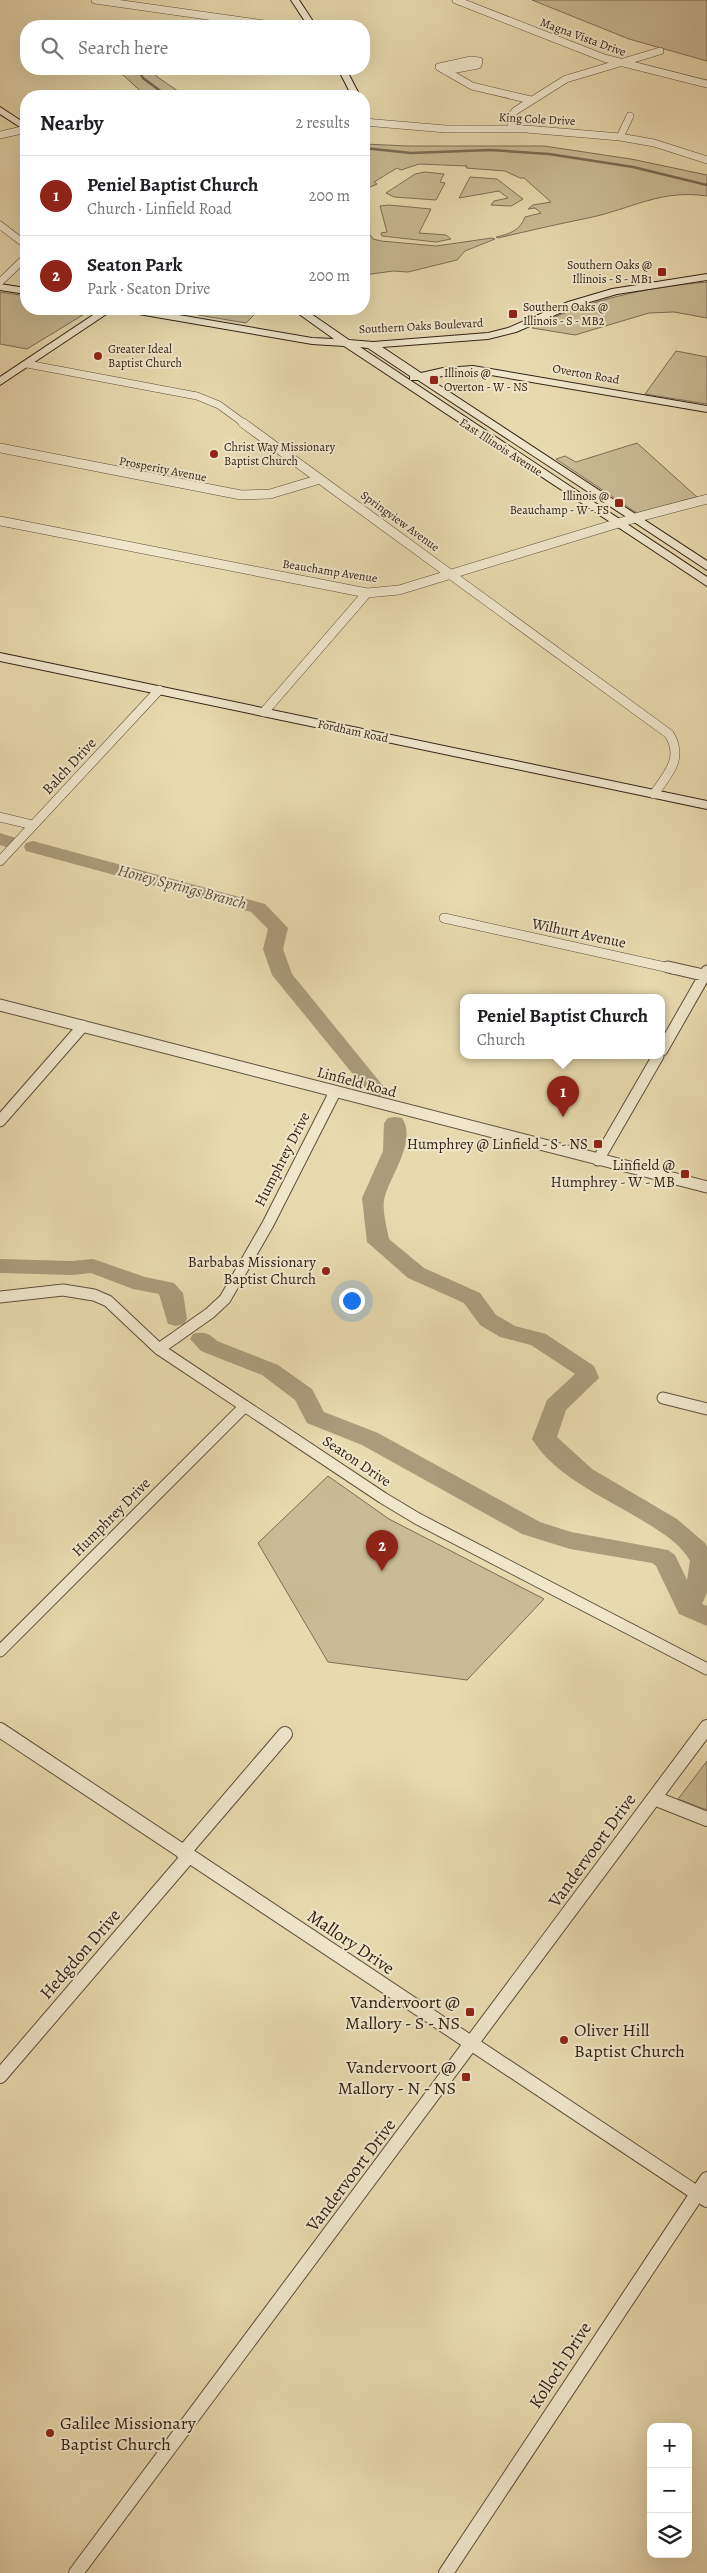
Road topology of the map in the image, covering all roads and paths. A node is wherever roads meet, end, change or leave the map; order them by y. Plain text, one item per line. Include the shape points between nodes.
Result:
1 (95, 0) edge
2 (156, 0) edge
3 (295, 0) edge
4 (456, 0) edge
5 (129, 5) junction
6 (240, 20) edge
7 (308, 20) edge
8 (660, 51) dead end
9 (622, 64) junction
10 (446, 71) junction
11 (345, 75) edge
12 (707, 84) edge
13 (353, 90) edge
14 (0, 98) edge
15 (532, 100) junction
16 (0, 110) edge
17 (20, 112) edge
18 (630, 116) dead end
19 (370, 123) edge
20 (20, 125) edge
21 (512, 128) junction
22 (20, 130) edge
23 (0, 135) edge
24 (620, 137) junction
25 (707, 160) edge
26 (0, 225) edge
27 (20, 240) edge
28 (20, 264) edge
29 (707, 270) edge
30 (707, 277) edge
31 (670, 278) junction
32 (0, 282) edge
33 (0, 287) edge
34 (20, 290) edge
35 (100, 315) edge
36 (162, 315) edge
37 (309, 315) edge
38 (499, 330) junction
39 (359, 341) junction
40 (405, 343) junction
41 (388, 356) junction
42 (27, 364) junction
43 (419, 377) junction
44 (401, 381) junction
45 (0, 382) edge
46 (707, 409) edge
47 (0, 448) edge
48 (320, 479) junction
49 (707, 499) edge
50 (635, 518) junction
51 (0, 521) edge
52 (618, 523) junction
53 (707, 566) edge
54 (453, 574) junction
55 (707, 582) edge
56 (367, 593) junction
57 (0, 657) edge
58 (159, 690) junction
59 (264, 712) junction
60 (654, 794) junction
61 (707, 804) edge
62 (0, 817) edge
63 (33, 825) junction
64 (0, 861) edge
65 (444, 918) dead end
66 (706, 974) edge
67 (0, 1005) edge
68 (83, 1026) junction
69 (665, 1045) edge
70 (656, 1059) edge
71 (335, 1092) junction
72 (0, 1121) edge
73 (598, 1160) junction
74 (707, 1187) edge
75 (0, 1297) edge
76 (160, 1349) junction
77 (663, 1398) dead end
78 (245, 1406) junction
79 (707, 1410) edge
80 (0, 1651) edge
81 (707, 1669) edge
82 (707, 1727) edge
83 (0, 1730) edge
84 (285, 1734) dead end
85 (654, 1798) junction
86 (707, 1820) edge
87 (185, 1855) junction
88 (472, 2045) junction
89 (0, 2076) edge
90 (707, 2179) edge
91 (702, 2197) edge
92 (76, 2573) edge
93 (446, 2573) edge

1 - 5 street
2 - 5 street
3 - 7 street
4 - 9 street, Magna Vista Drive
5 - 6 street
8 - 9 street
9 - 12 street, Magna Vista Drive
9 - 15 street via 566,79
10 - 10 street via 478,65 481,62 471,60 439,67
10 - 15 street via 472,88
11 - 13 street
14 - 17 street
15 - 21 street via 512,115
16 - 20 street
18 - 24 street
19 - 21 street, King Cole Drive via 446,129
21 - 24 street, King Cole Drive
22 - 23 street
24 - 25 street, King Cole Drive via 654,143
26 - 27 street
28 - 32 street
29 - 31 street, Southern Oaks Boulevard
30 - 31 street, Southern Oaks Boulevard
31 - 38 street, Southern Oaks Boulevard via 572,304
33 - 34 street
35 - 42 street
36 - 39 street via 312,341
37 - 39 street, East Illinois Avenue
38 - 39 street, Southern Oaks Boulevard
38 - 40 street, Southern Oaks Boulevard via 478,338
39 - 40 street, Southern Oaks Boulevard
39 - 41 street, East Illinois Avenue
39 - 44 street, East Illinois Avenue
40 - 41 street via 393,349
41 - 43 street, East Illinois Avenue
42 - 45 street
42 - 48 street, Springview Avenue via 209,400
43 - 44 street, Overton Road
43 - 46 street, Overton Road via 455,369 481,370
43 - 50 street, East Illinois Avenue
44 - 52 street, East Illinois Avenue
47 - 48 street, Prosperity Avenue via 241,495 270,494
48 - 54 street, Springview Avenue
49 - 50 street, Beauchamp Avenue
50 - 52 street, Beauchamp Avenue
50 - 53 street, East Illinois Avenue
51 - 56 street, Beauchamp Avenue
52 - 54 street, Beauchamp Avenue
52 - 55 street, East Illinois Avenue
54 - 56 street, Beauchamp Avenue via 399,590
54 - 60 street, Springview Avenue via 669,734 678,751 675,762
56 - 59 street
57 - 58 street, Fordham Road
58 - 59 street, Fordham Road
58 - 63 street, Balch Drive
59 - 60 street, Fordham Road
60 - 61 street, Fordham Road
62 - 63 street
63 - 64 street, Balch Drive
65 - 66 street, Wilhurt Avenue
66 - 69 street
67 - 68 street, Linfield Road
68 - 71 street, Linfield Road
68 - 72 street
70 - 73 street
71 - 73 street, Linfield Road
71 - 76 street, Humphrey Drive via 268,1224 225,1299
73 - 74 street, Linfield Road
75 - 76 street, Seaton Drive via 38,1291 79,1290 107,1300
76 - 78 street, Seaton Drive
77 - 79 street
78 - 80 street, Humphrey Drive
78 - 81 street, Seaton Drive via 418,1520
82 - 85 street, Vandervoort Drive
83 - 87 street, Mallory Drive
84 - 87 street, Hedgdon Drive
85 - 86 street
85 - 88 street, Vandervoort Drive
87 - 88 street, Mallory Drive
87 - 89 street, Hedgdon Drive
88 - 91 street, Mallory Drive
88 - 92 street, Vandervoort Drive
90 - 91 street, Kolloch Drive
91 - 93 street, Kolloch Drive

